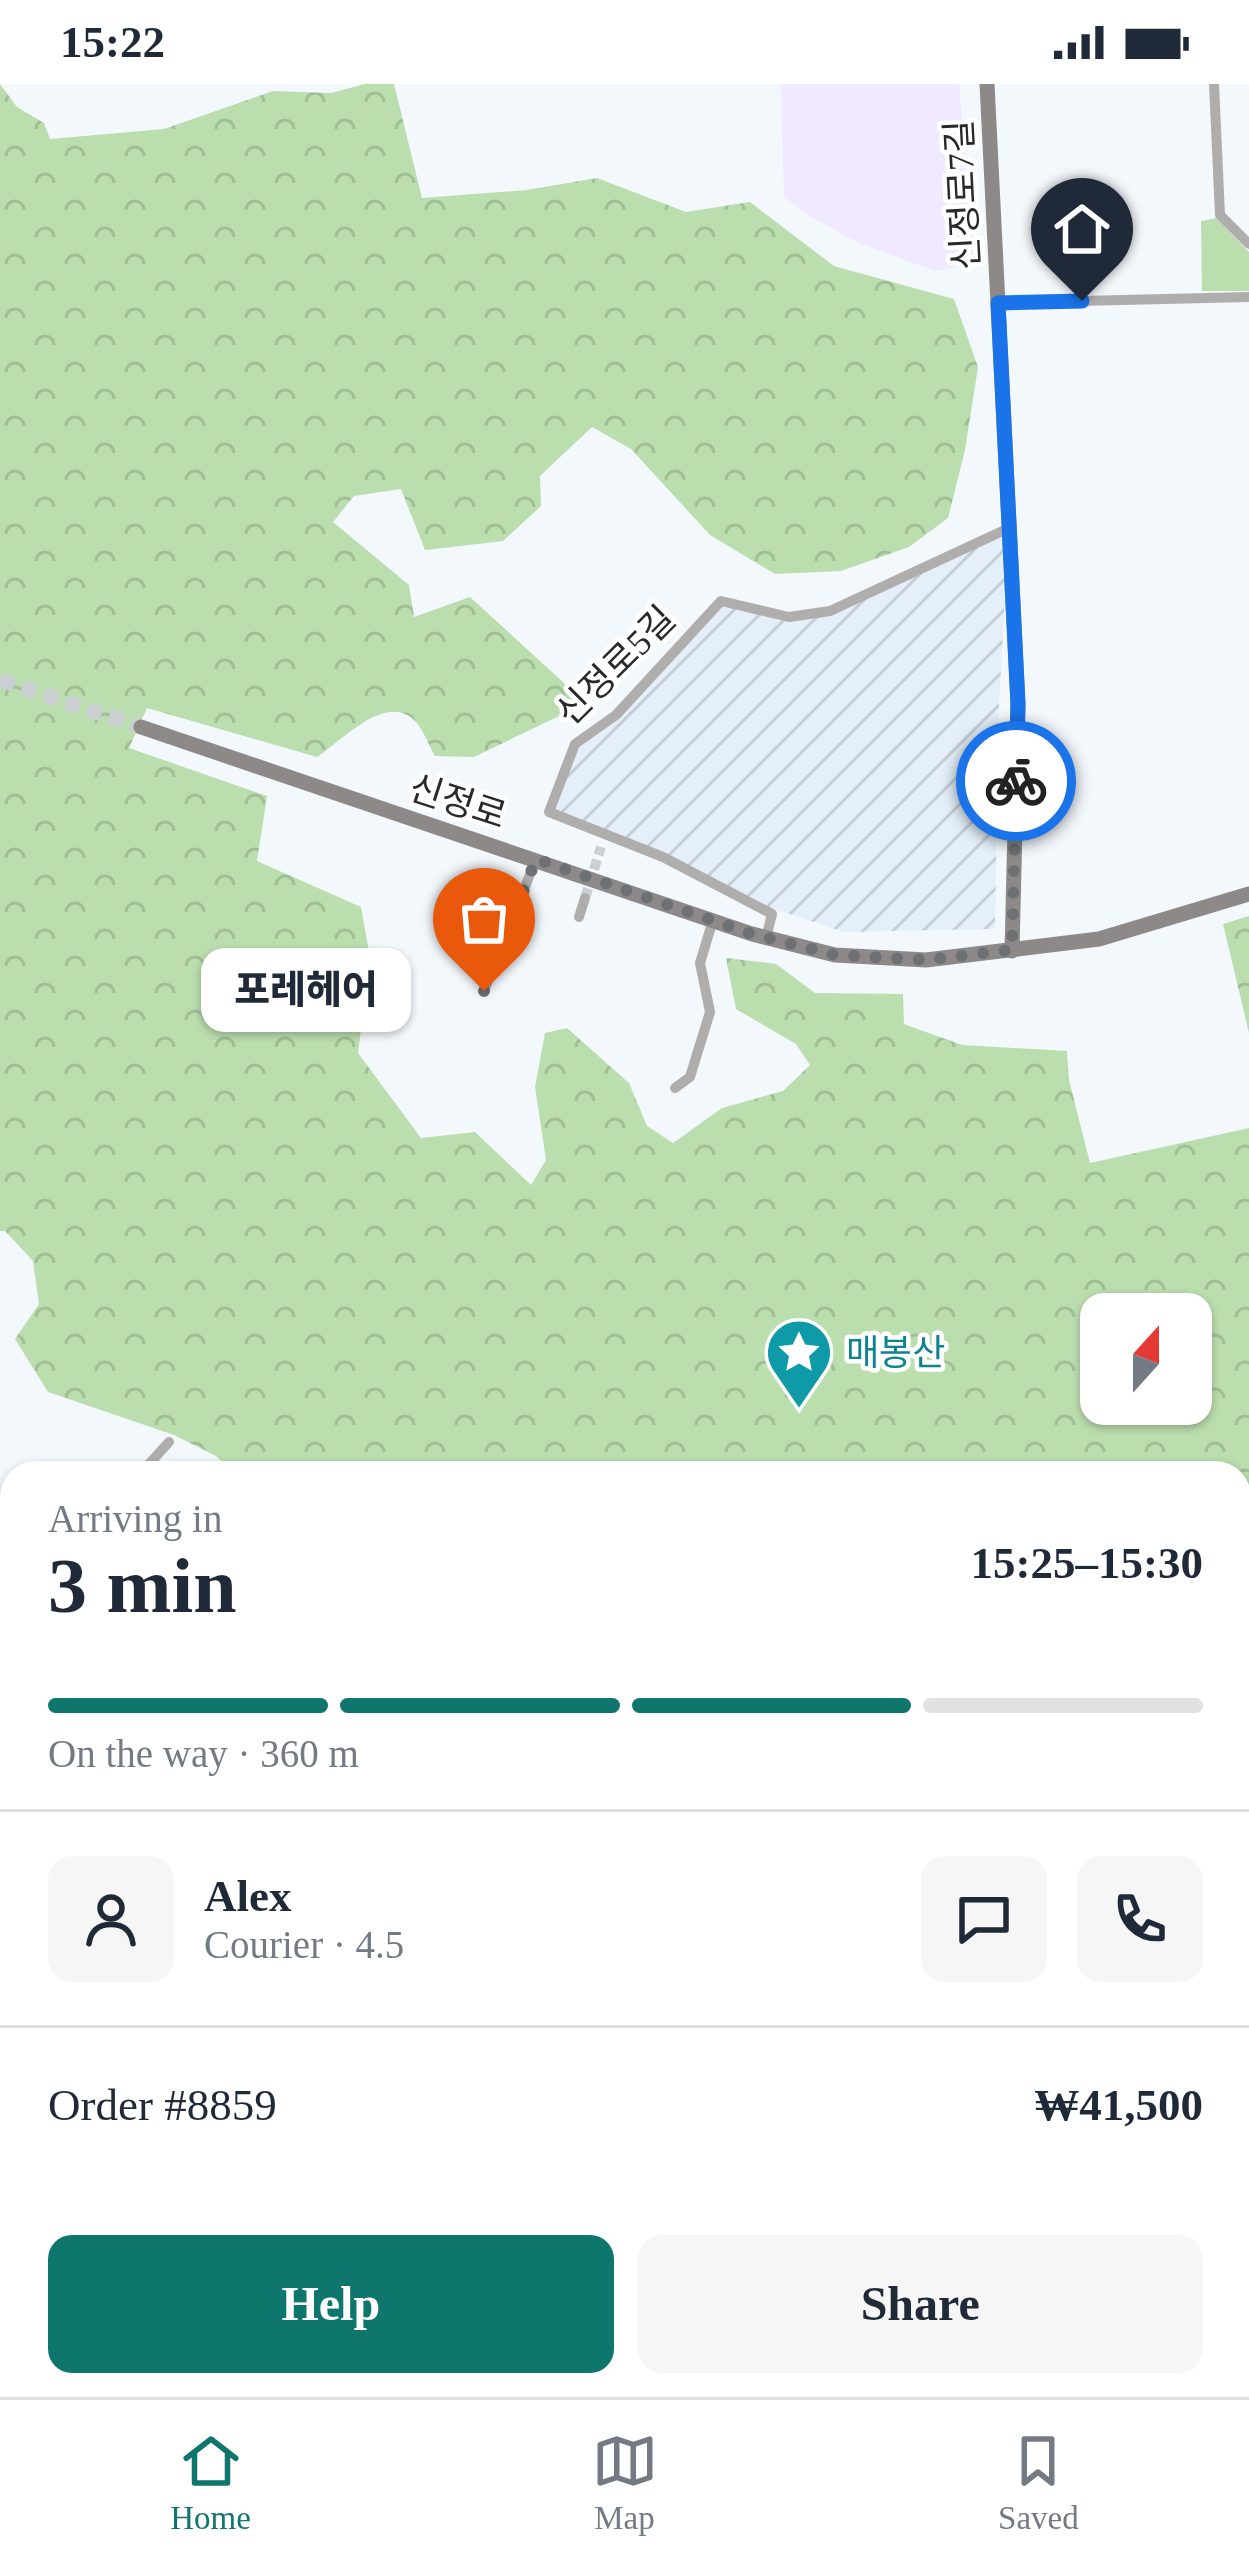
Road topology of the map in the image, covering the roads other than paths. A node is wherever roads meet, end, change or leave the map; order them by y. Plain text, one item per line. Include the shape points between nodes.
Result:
1 (987, 84) edge
2 (1214, 84) edge
3 (1249, 244) edge
4 (1249, 297) edge
5 (998, 303) junction
6 (1009, 528) junction
7 (141, 727) tunnel mouth
8 (536, 859) junction
9 (1249, 894) edge
10 (585, 898) tunnel mouth
11 (579, 917) dead end
12 (713, 920) junction
13 (766, 938) junction
14 (1012, 950) junction
15 (484, 991) dead end
16 (675, 1088) dead end
17 (169, 1442) dead end
18 (152, 1461) edge

1 - 5 main road, 신정로7길
2 - 3 street via 1220,215
4 - 5 street
5 - 6 main road, 신정로7길
6 - 13 street, 신정로5길 via 830,611 789,617 721,601 616,715 575,744 549,812 603,842 663,857 772,914
6 - 14 main road, 신정로7길 via 1018,704
7 - 8 main road, 신정로
8 - 12 main road, 신정로
8 - 15 street
9 - 14 main road, 신정로 via 1099,939
10 - 11 street
12 - 13 main road, 신정로
12 - 16 street via 700,963 710,1012 690,1076
13 - 14 main road, 신정로 via 835,955 926,960
17 - 18 street

